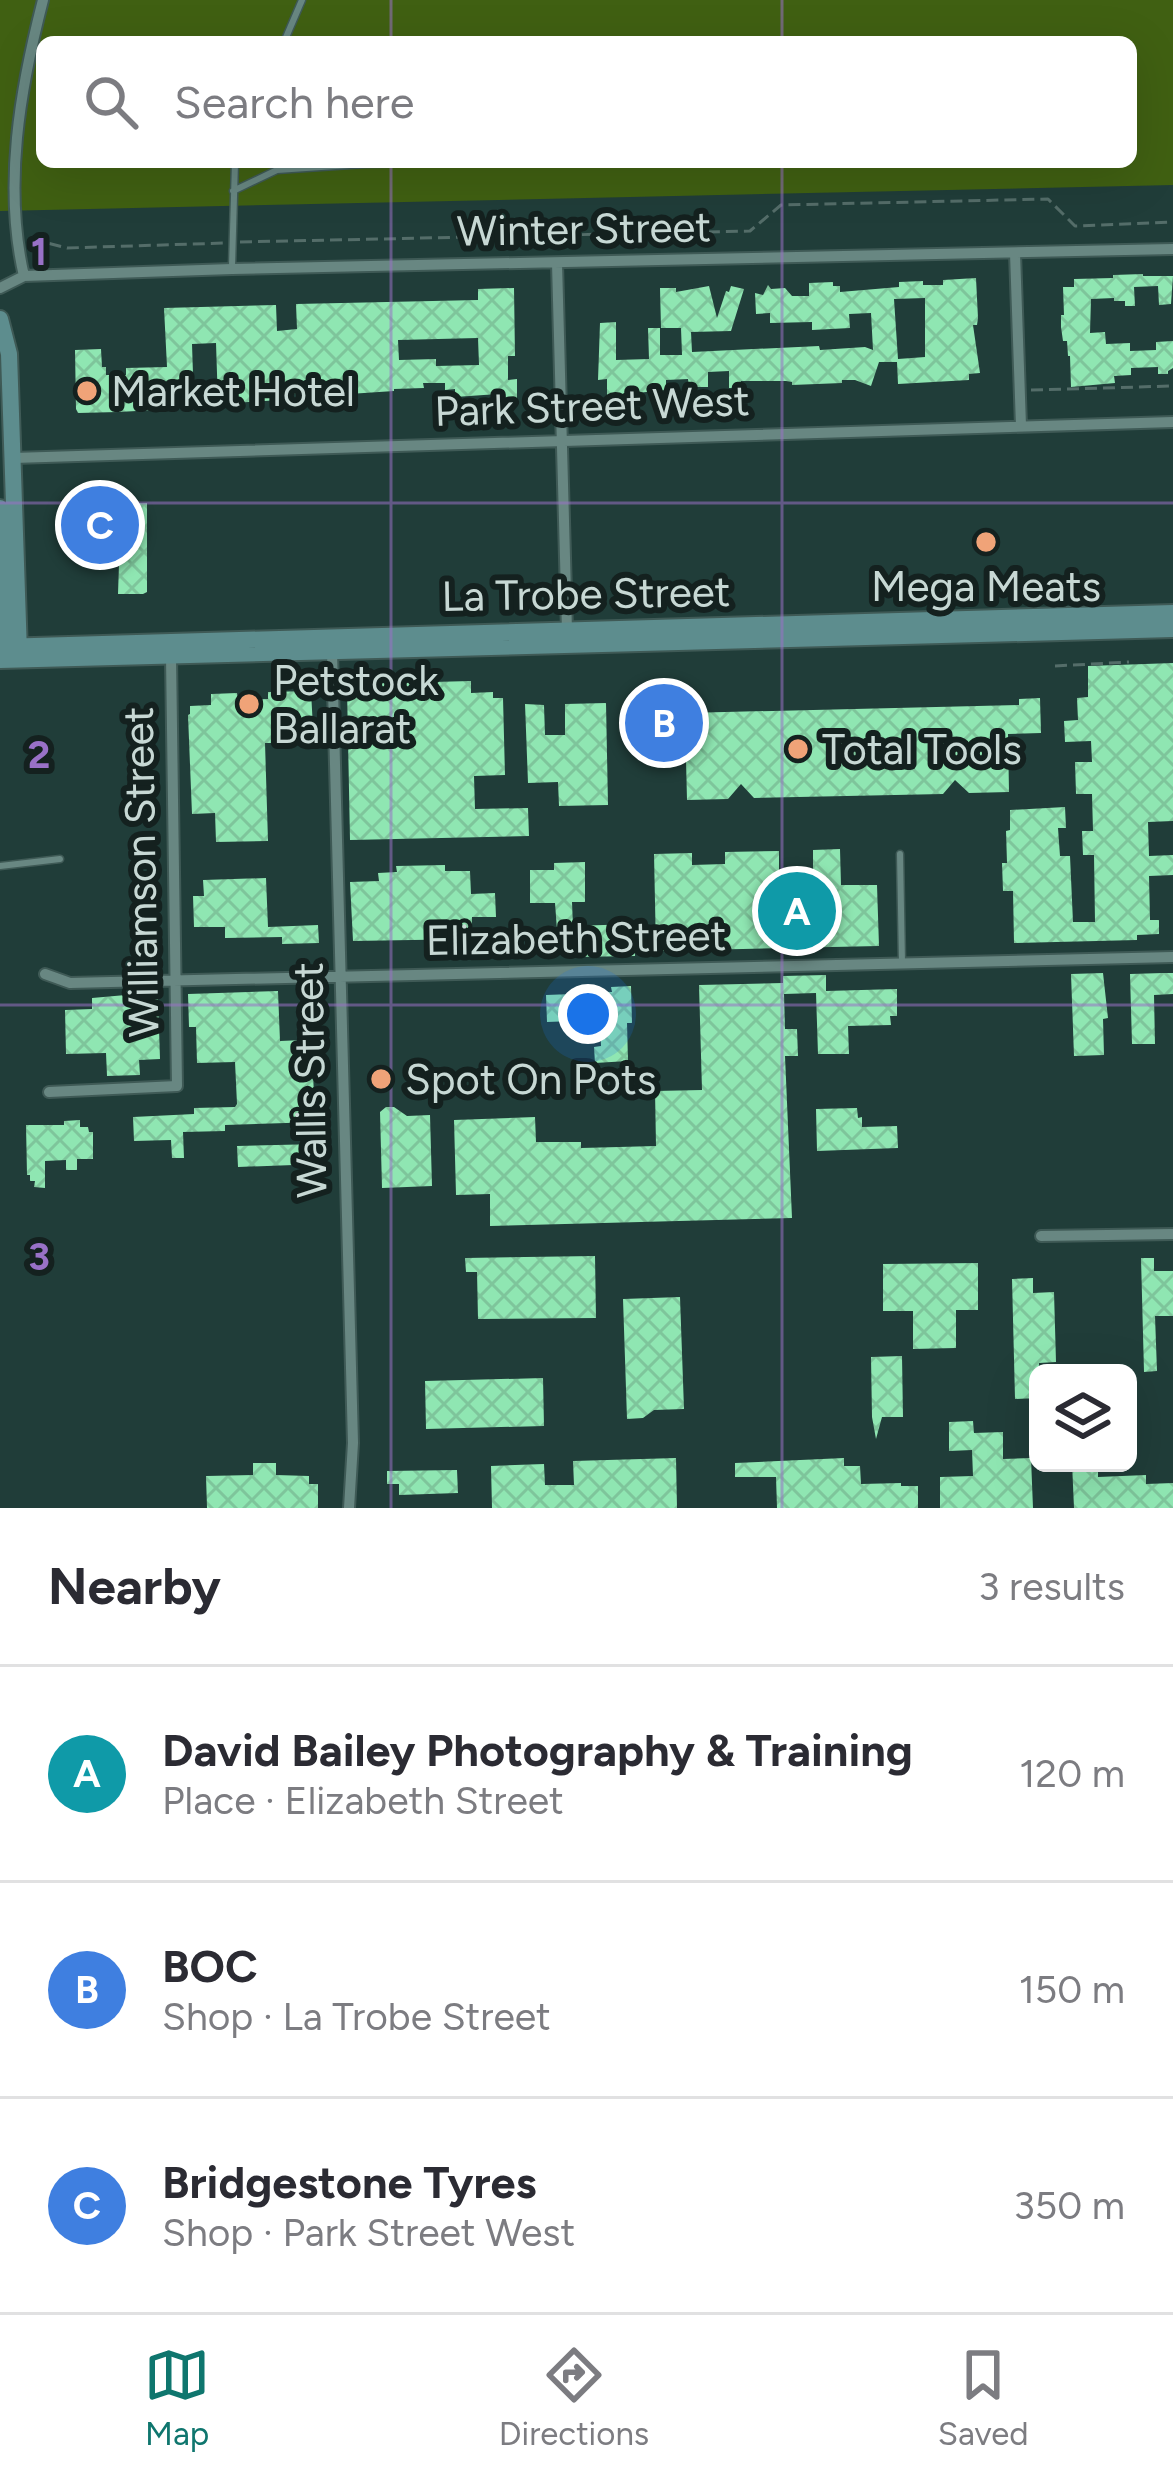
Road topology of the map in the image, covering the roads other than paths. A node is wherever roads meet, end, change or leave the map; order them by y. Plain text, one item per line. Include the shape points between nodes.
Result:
1 (43, 0) edge
2 (302, 0) edge
3 (287, 36) edge
4 (235, 168) edge
5 (306, 168) edge
6 (233, 191) junction
7 (1173, 249) edge
8 (1016, 253) junction
9 (557, 263) junction
10 (232, 269) junction
11 (24, 276) junction
12 (0, 287) edge
13 (0, 319) edge
14 (1173, 422) edge
15 (1022, 426) junction
16 (562, 440) junction
17 (7, 458) edge
18 (0, 508) edge
19 (1173, 613) edge
20 (1173, 629) edge
21 (567, 638) junction
22 (332, 643) junction
23 (171, 648) junction
24 (8, 653) edge
25 (900, 854) dead end
26 (60, 859) dead end
27 (0, 866) edge
28 (1173, 957) edge
29 (902, 963) junction
30 (45, 974) dead end
31 (341, 976) junction
32 (177, 979) junction
33 (49, 1092) dead end
34 (1173, 1234) edge
35 (1040, 1236) dead end
36 (349, 1508) edge

1 - 11 street via 13,194
2 - 3 lane
4 - 6 lane
5 - 6 lane via 277,170
6 - 10 lane
7 - 8 street, Winter Street
8 - 9 street, Winter Street
8 - 15 street
9 - 10 street, Winter Street
9 - 16 street
10 - 11 street, Winter Street
11 - 12 street, Winter Street
13 - 17 main road via 9,354
14 - 15 street, Park Street West
15 - 16 street, Park Street West
16 - 17 street, Park Street West
16 - 21 street
17 - 24 main road
18 - 24 main road
19 - 21 main road, La Trobe Street
20 - 21 main road, La Trobe Street
21 - 22 main road, La Trobe Street
22 - 23 main road, La Trobe Street
22 - 31 street, Wallis Street
23 - 24 main road, La Trobe Street
23 - 32 street, Williamson Street
25 - 29 lane
26 - 27 lane
28 - 29 street, Elizabeth Street
29 - 31 street, Elizabeth Street
30 - 32 street, Elizabeth Street via 70,982
31 - 32 street, Elizabeth Street
31 - 36 street, Wallis Street
32 - 33 street, Williamson Street via 178,1086
34 - 35 street

